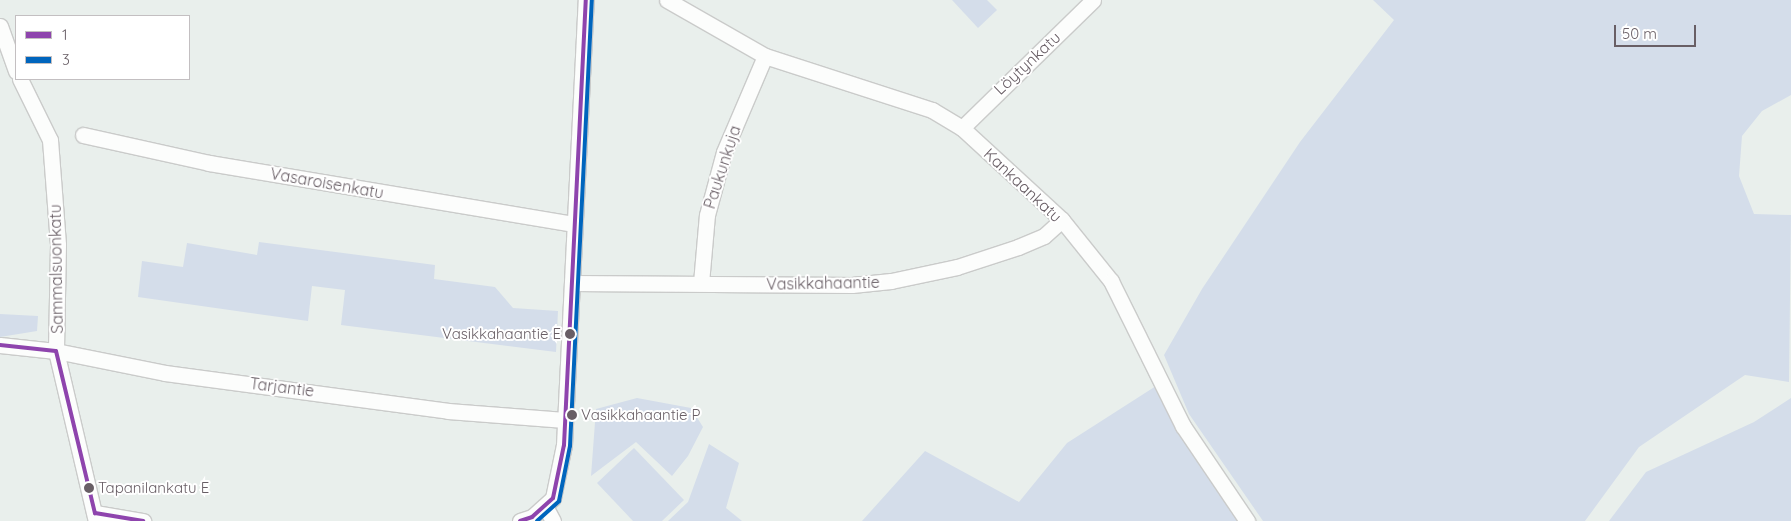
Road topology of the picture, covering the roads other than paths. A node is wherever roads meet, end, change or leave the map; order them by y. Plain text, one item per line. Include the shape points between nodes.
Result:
1 (586, 0) edge
2 (667, 0) edge
3 (1093, 0) edge
4 (0, 26) edge
5 (2, 45) edge
6 (765, 56) junction
7 (15, 69) edge
8 (20, 80) edge
9 (962, 128) junction
10 (83, 135) dead end
11 (1062, 220) junction
12 (573, 224) junction
13 (572, 283) junction
14 (701, 283) junction
15 (0, 345) edge
16 (56, 351) junction
17 (566, 420) junction
18 (544, 506) junction
19 (96, 517) edge
20 (143, 521) edge
21 (520, 521) edge
22 (553, 521) edge
23 (1247, 521) edge

1 - 12 street
2 - 6 street, Kankaankatu
3 - 9 street, Löytynkatu
4 - 5 street
5 - 7 street
6 - 9 street, Kankaankatu via 932,110
6 - 14 street, Paukunkuja via 731,133 715,184 707,215
8 - 16 street, Sammalsuonkatu via 50,140 58,245
9 - 11 street, Kankaankatu
10 - 12 street, Vasaroisenkatu via 209,163
11 - 14 street, Vasikkahaantie via 1044,236 1018,247 957,267 891,281 852,285
11 - 23 street, Kankaankatu via 1111,281 1183,426
12 - 13 street
13 - 14 street, Vasikkahaantie
13 - 17 street
15 - 16 street, Tarjantie
16 - 17 street, Tarjantie via 165,373 448,411
16 - 19 street, Sammalsuonkatu
17 - 18 street via 559,477 553,498
18 - 21 street
18 - 22 street
19 - 20 street

